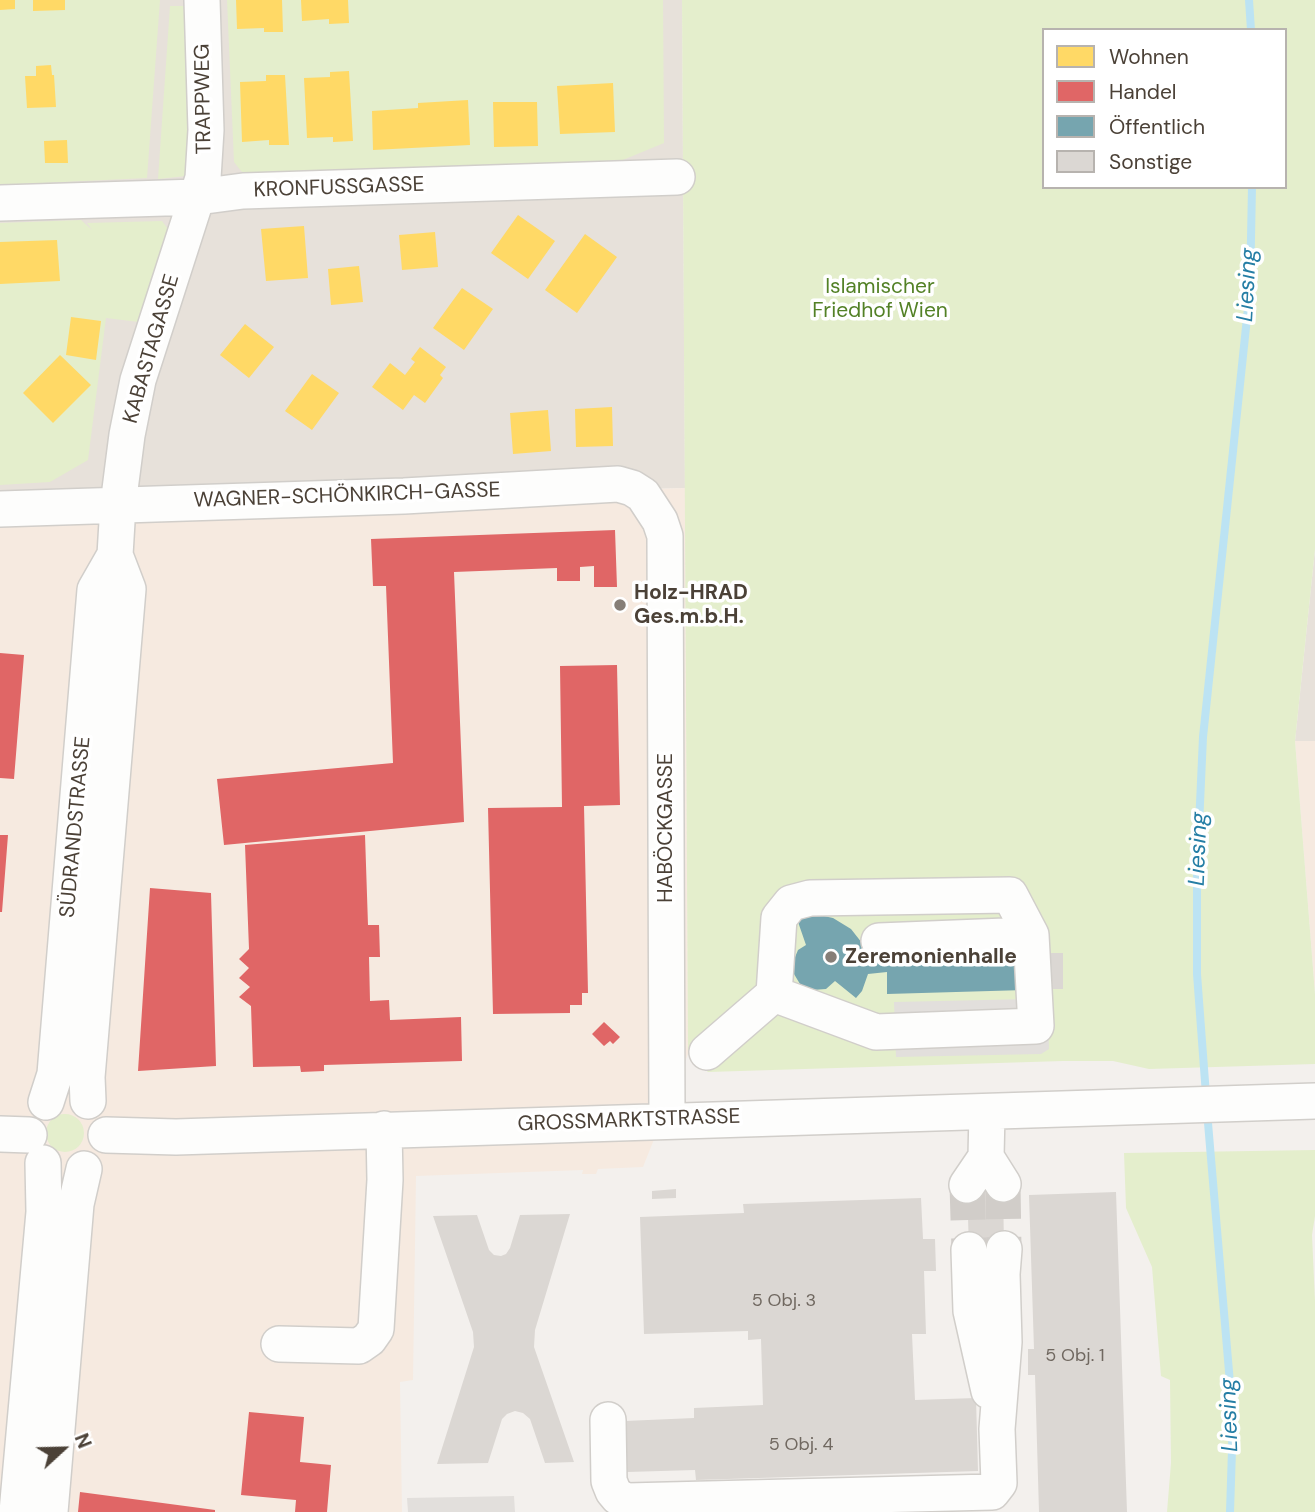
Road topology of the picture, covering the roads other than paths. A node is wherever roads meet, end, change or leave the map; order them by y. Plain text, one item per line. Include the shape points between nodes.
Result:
1 (202, 0) edge
2 (677, 177) dead end
3 (198, 197) junction
4 (0, 202) edge
5 (118, 505) junction
6 (0, 509) edge
7 (665, 536) joint
8 (115, 555) junction
9 (1031, 935) junction
10 (879, 941) dead end
11 (774, 994) junction
12 (707, 1052) dead end
13 (88, 1101) junction
14 (1315, 1101) edge
15 (46, 1102) junction
16 (987, 1112) junction
17 (667, 1120) junction
18 (384, 1129) junction
19 (106, 1135) junction
20 (24, 1144) edge
21 (84, 1169) junction
22 (985, 1175) tunnel mouth
23 (1004, 1249) tunnel mouth
24 (969, 1250) tunnel mouth
25 (279, 1344) dead end
26 (608, 1420) dead end
27 (997, 1429) junction
28 (17, 1512) edge
29 (50, 1512) edge

1 - 3 street, TRAPPWEG via 206,130
2 - 3 street, KRONFUSSGASSE via 243,191
3 - 4 street, KRONFUSSGASSE
3 - 5 street, KABASTAGASSE via 138,380
5 - 6 street, WAGNER-SCHÖNKIRCH-GASSE
5 - 7 street, WAGNER-SCHÖNKIRCH-GASSE via 618,484 643,495
5 - 8 street, SÜDRANDSTRASSE
7 - 17 street, HABÖCKGASSE
8 - 13 street, SÜDRANDSTRASSE via 128,589
8 - 15 street, SÜDRANDSTRASSE via 95,590 55,1074
9 - 10 street
9 - 11 street via 1010,895 802,900 792,903 779,918
9 - 11 street via 1036,1026 876,1032
11 - 12 street
13 - 15 street via 68,1096
13 - 19 street, SÜDRANDSTRASSE via 101,1116
14 - 16 street, GROSSMARKTSTRASSE
15 - 20 street, SÜDRANDSTRASSE via 33,1117
16 - 17 street, GROSSMARKTSTRASSE
16 - 22 street
17 - 18 street, GROSSMARKTSTRASSE
18 - 19 street, GROSSMARKTSTRASSE via 176,1137
18 - 25 street via 376,1329 359,1346
19 - 21 street via 99,1156
20 - 21 street via 63,1172
20 - 28 street, SÜDRANDSTRASSE via 44,1212
21 - 29 street via 76,1205
23 - 27 street via 1004,1342
24 - 27 street via 971,1311
26 - 27 street via 609,1481 618,1497 627,1501 986,1494 999,1483

